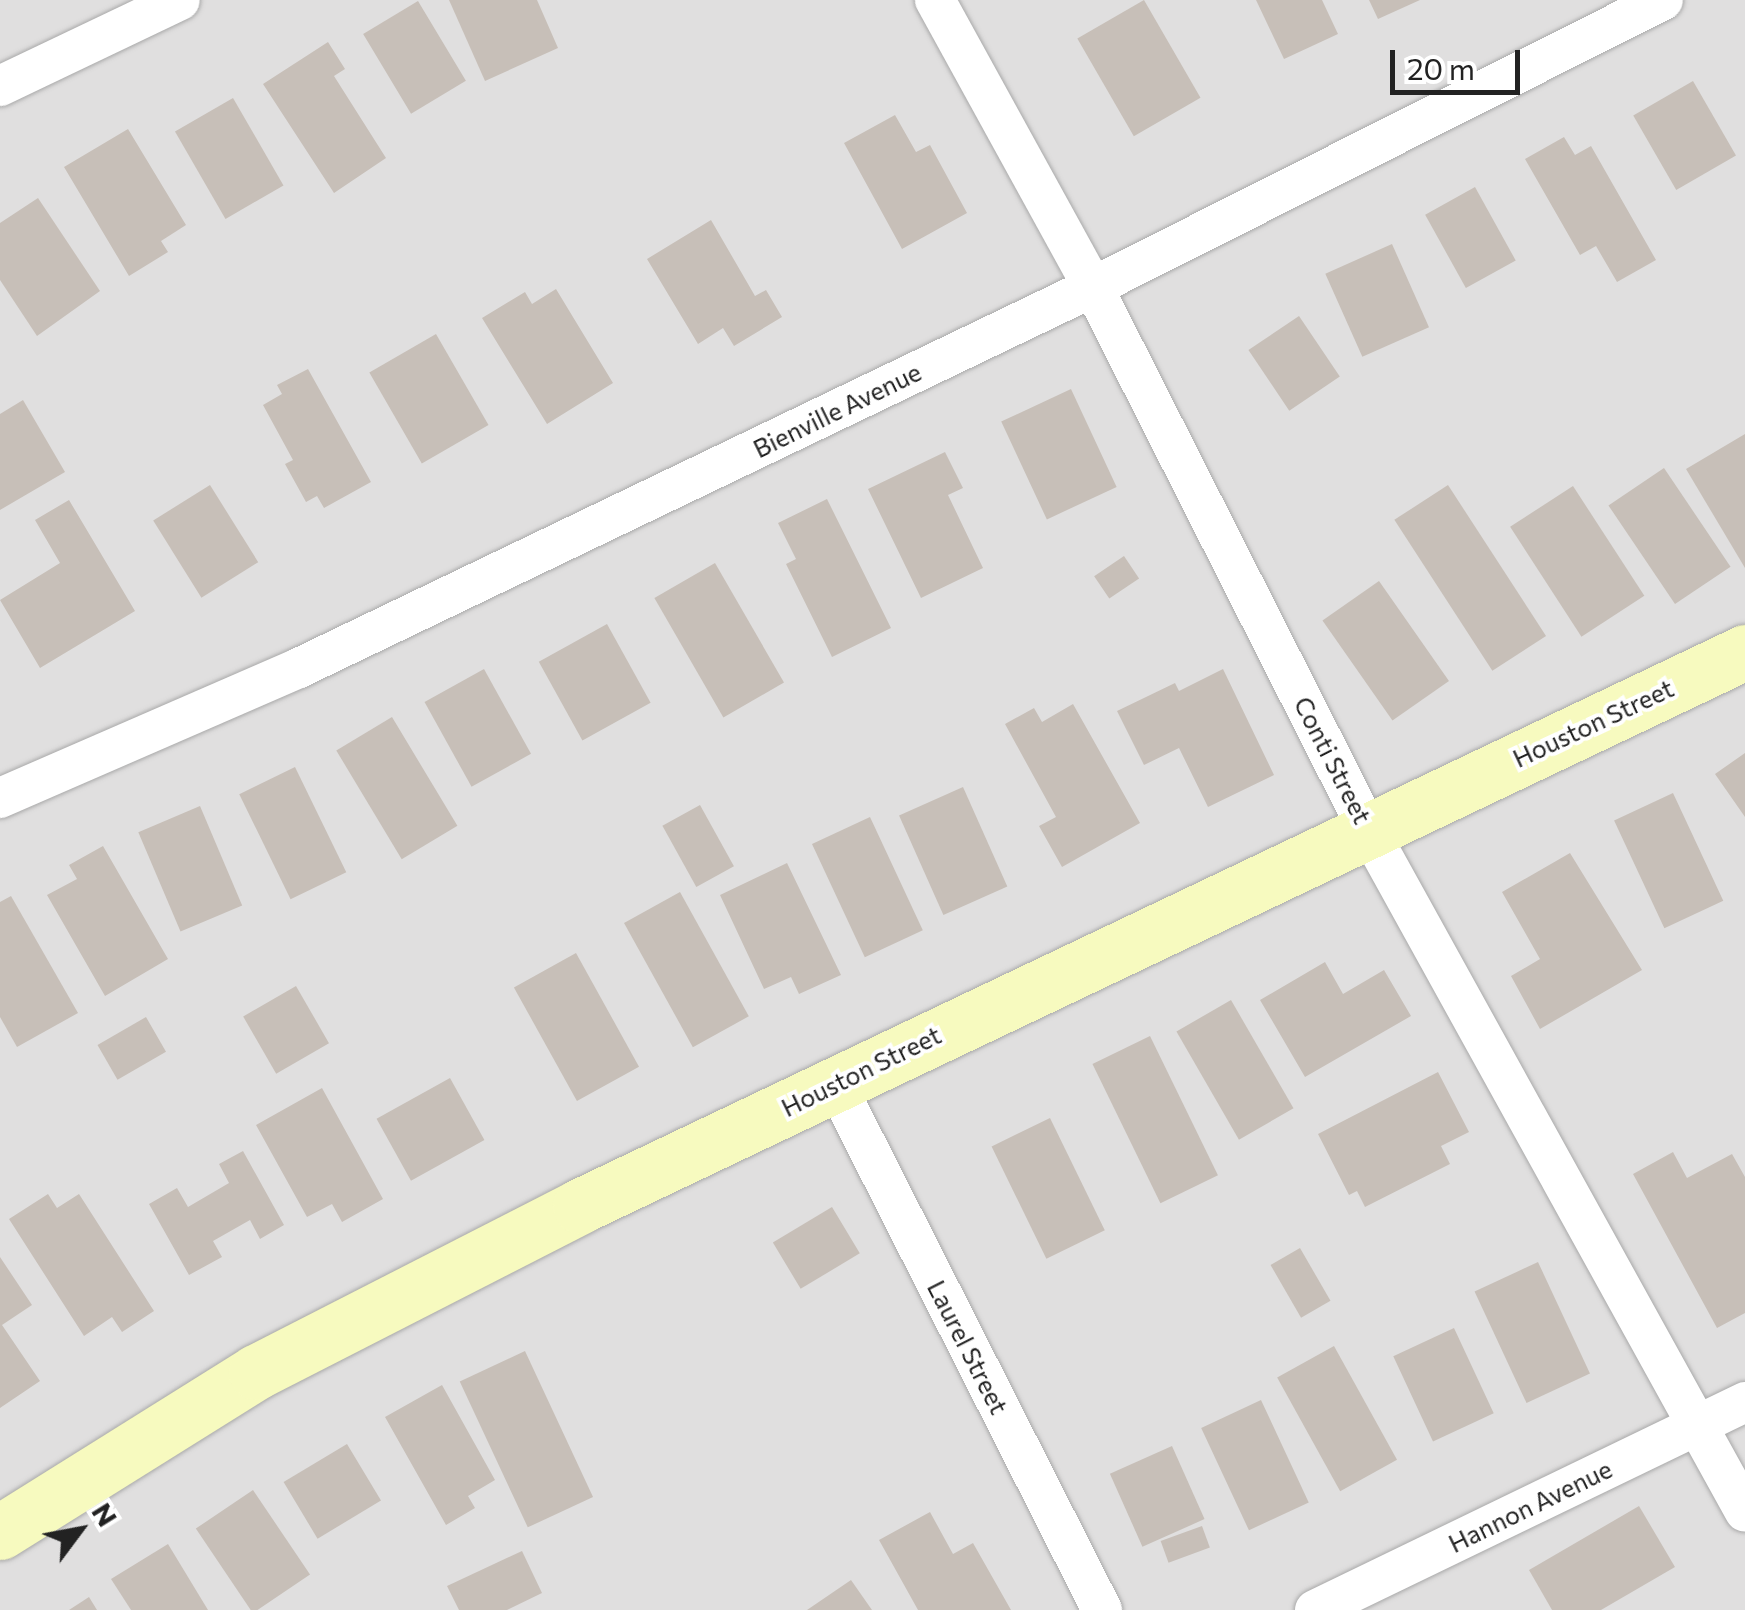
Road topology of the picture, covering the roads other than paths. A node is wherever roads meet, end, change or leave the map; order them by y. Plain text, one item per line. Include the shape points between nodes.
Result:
1 (180, 0) edge
2 (935, 0) edge
3 (1664, 0) edge
4 (0, 86) edge
5 (1093, 287) junction
6 (1745, 652) edge
7 (1, 796) edge
8 (1367, 828) junction
9 (835, 1083) junction
10 (1745, 1402) edge
11 (1697, 1425) junction
12 (1745, 1512) edge
13 (0, 1532) edge
14 (1102, 1610) edge
15 (1315, 1610) edge

1 - 4 street
2 - 5 street, Conti Street
3 - 5 street, Bienville Avenue
5 - 7 street, Bienville Avenue via 298,668
5 - 8 street, Conti Street
6 - 8 street, Houston Street
8 - 9 street, Houston Street
8 - 11 street, Conti Street
9 - 13 street, Houston Street via 256,1372
9 - 14 street, Laurel Street
10 - 11 street, Hannon Avenue
11 - 12 street, Conti Street
11 - 15 street, Hannon Avenue

